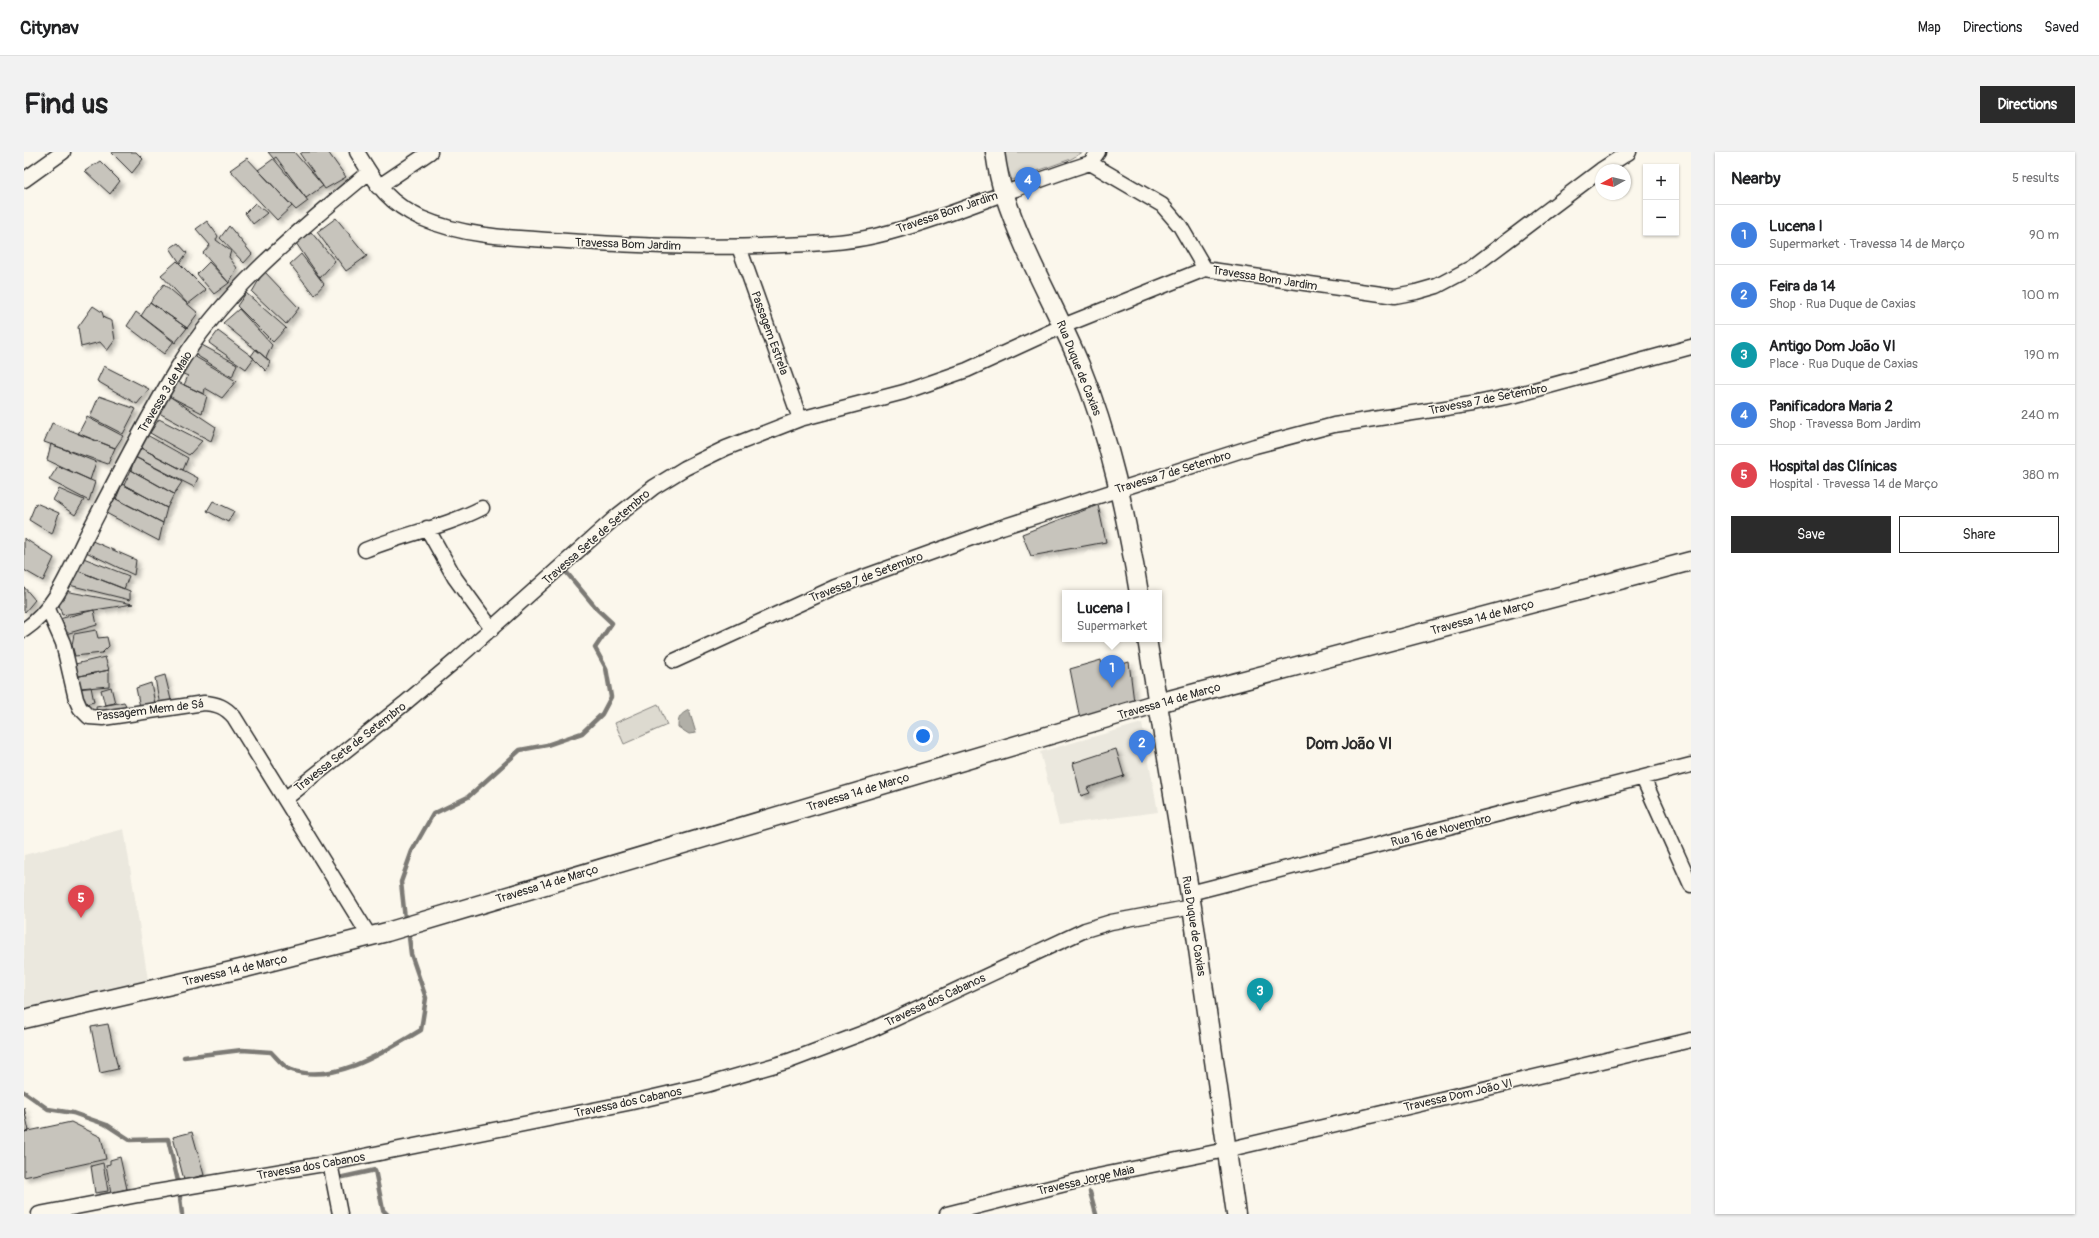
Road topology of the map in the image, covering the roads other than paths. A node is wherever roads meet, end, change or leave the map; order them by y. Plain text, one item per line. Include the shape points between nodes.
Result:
1 (63, 152) edge
2 (357, 152) edge
3 (430, 152) edge
4 (995, 152) edge
5 (1629, 152) edge
6 (1094, 158) edge
7 (1610, 164) edge
8 (369, 172) junction
9 (1595, 175) edge
10 (24, 180) edge
11 (378, 187) junction
12 (1003, 193) junction
13 (739, 248) junction
14 (1205, 269) junction
15 (1063, 326) junction
16 (1691, 347) edge
17 (800, 419) junction
18 (1119, 489) junction
19 (482, 508) dead end
20 (427, 528) junction
21 (365, 550) dead end
22 (1691, 561) edge
23 (1138, 590) edge
24 (48, 609) junction
25 (492, 629) junction
26 (24, 630) edge
27 (1148, 642) edge
28 (674, 660) dead end
29 (1158, 703) junction
30 (1691, 765) edge
31 (1643, 778) junction
32 (285, 798) junction
33 (1691, 885) edge
34 (1191, 900) junction
35 (370, 937) junction
36 (24, 1019) edge
37 (1691, 1040) edge
38 (1226, 1150) junction
39 (330, 1164) junction
40 (39, 1214) edge
41 (340, 1214) edge
42 (946, 1214) edge
43 (1236, 1214) edge

1 - 10 street
2 - 8 street, Travessa Bom Jardim
3 - 11 street
4 - 12 street, Rua Duque de Caxias
5 - 7 street, Travessa Bom Jardim
6 - 12 street, Travessa Bom Jardim
6 - 14 street, Travessa Bom Jardim via 1162,205 1180,226
8 - 11 street, Travessa Bom Jardim
8 - 24 street, Travessa 3 de Maio via 292,236 249,278 211,321 176,370
9 - 14 street, Travessa Bom Jardim via 1471,268 1437,286 1416,292 1396,296
11 - 13 street, Travessa Bom Jardim via 390,200 420,217 445,227 479,235 615,245
12 - 13 street, Travessa Bom Jardim via 875,236 832,243
12 - 15 street, Rua Duque de Caxias
13 - 17 street, Passagem Estrela
14 - 15 street, Travessa Sete de Setembro
15 - 17 street, Travessa Sete de Setembro via 996,358 937,381
15 - 18 street, Rua Duque de Caxias via 1094,403
16 - 18 street, Travessa 7 de Setembro via 1516,395 1341,424 1297,434
17 - 25 street, Travessa Sete de Setembro via 720,451 654,487
18 - 23 street, Rua Duque de Caxias
18 - 28 street, Travessa 7 de Setembro via 1002,527 836,587
19 - 20 street via 454,521
20 - 21 street
20 - 25 street via 455,578
22 - 29 street, Travessa 14 de Março
24 - 26 street, Travessa 3 de Maio
24 - 32 street, Passagem Mem de Sá via 63,643 76,699 84,713 95,718 204,702 226,708
25 - 32 street, Travessa Sete de Setembro via 404,704
27 - 29 street, Rua Duque de Caxias
29 - 34 street, Rua Duque de Caxias
29 - 35 street, Travessa 14 de Março
30 - 31 street, Rua 16 de Novembro
31 - 33 street
31 - 34 street, Rua 16 de Novembro
32 - 35 street, Passagem Mem de Sá
34 - 38 street, Rua Duque de Caxias
34 - 39 street, Travessa dos Cabanos via 1085,930 870,1030 788,1061 628,1103
35 - 36 street, Travessa 14 de Março
37 - 38 street, Travessa Dom João VI
38 - 42 street, Travessa Jorge Maia via 1093,1177
38 - 43 street, Rua Duque de Caxias
39 - 40 street, Travessa dos Cabanos
39 - 41 street

